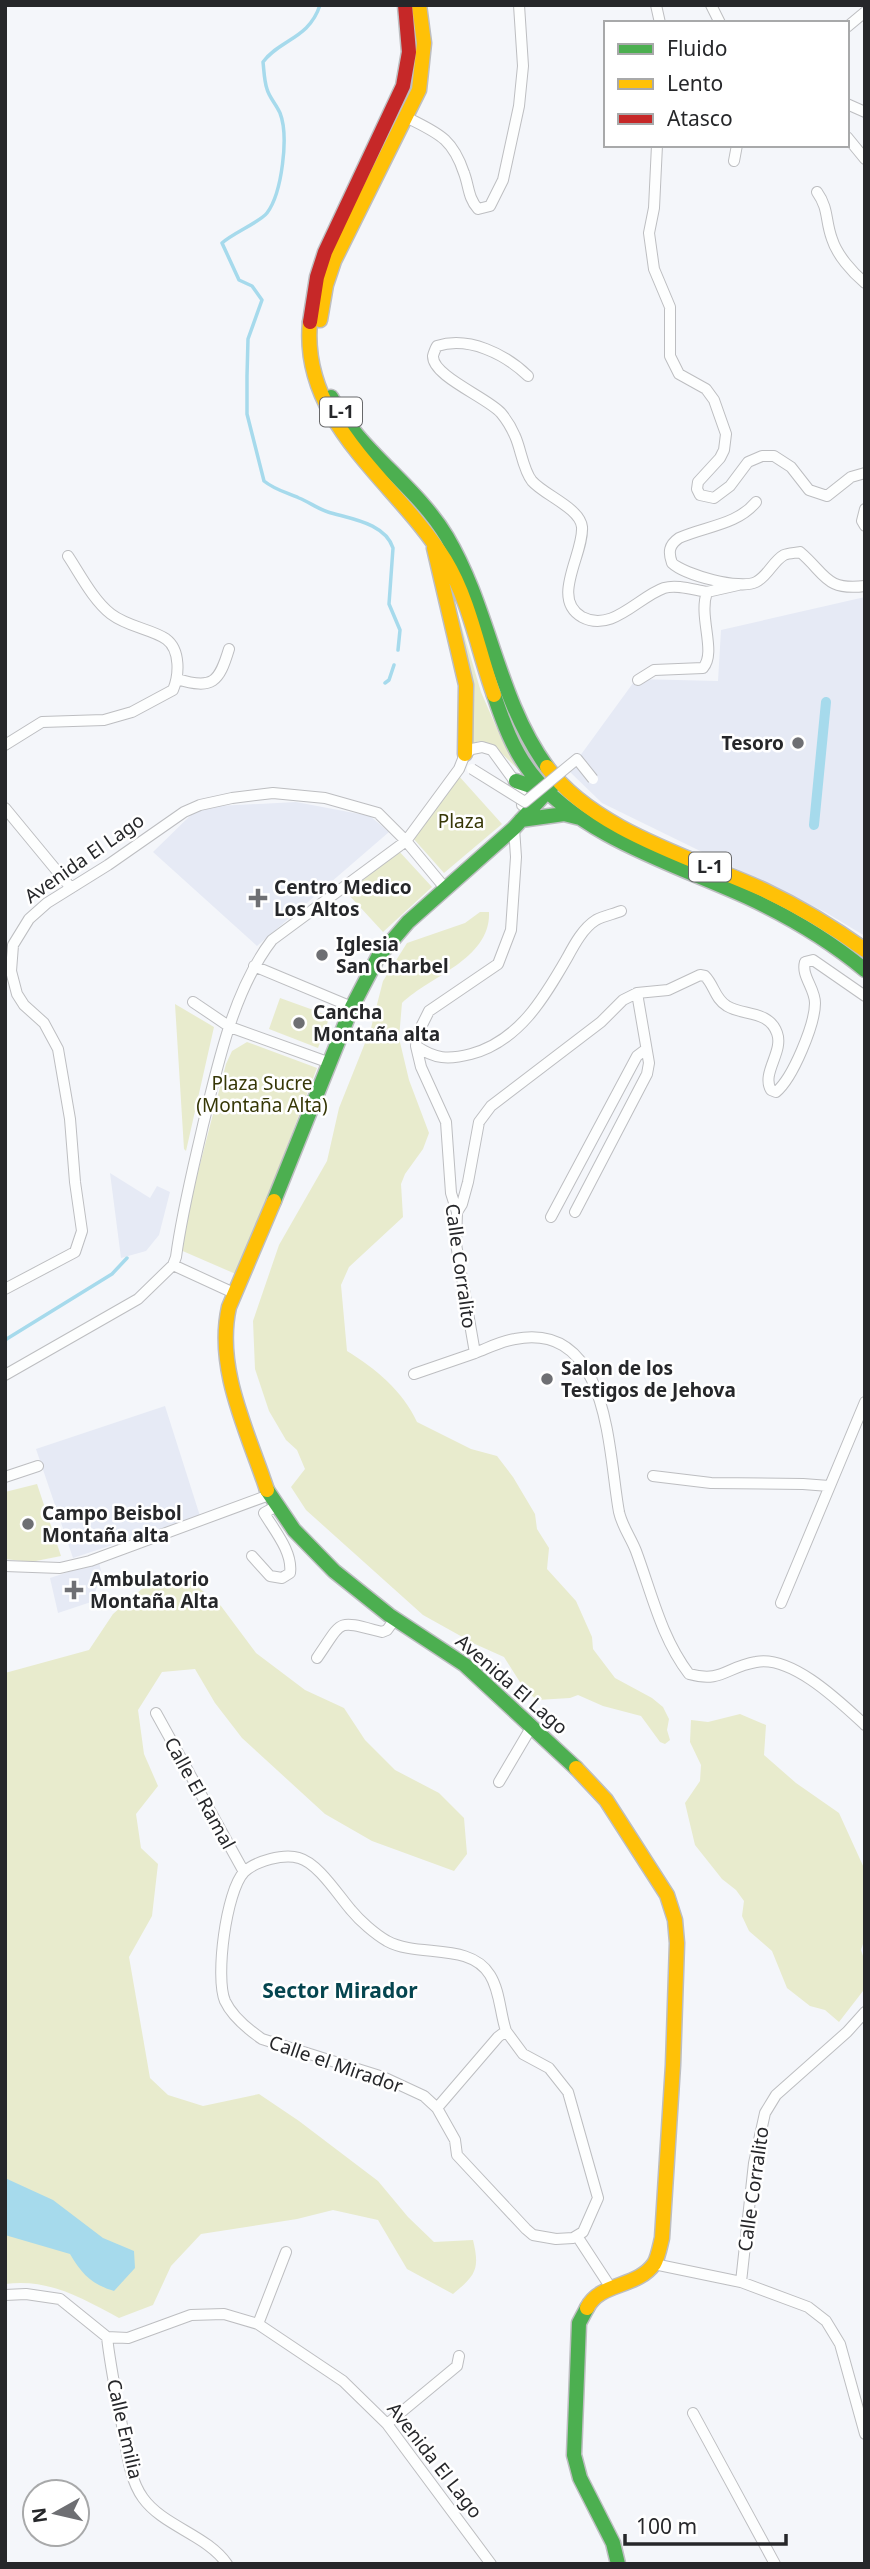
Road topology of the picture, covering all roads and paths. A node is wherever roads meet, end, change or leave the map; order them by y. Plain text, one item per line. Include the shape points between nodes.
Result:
1 (405, 5) edge
2 (419, 5) edge
3 (519, 5) edge
4 (711, 5) edge
5 (865, 12) edge
6 (719, 21) edge
7 (849, 25) edge
8 (849, 105) edge
9 (865, 112) edge
10 (406, 117) junction
11 (849, 139) edge
12 (657, 147) edge
13 (737, 147) edge
14 (865, 159) edge
15 (734, 161) dead end
16 (817, 192) dead end
17 (865, 283) edge
18 (528, 376) dead end
19 (865, 473) edge
20 (756, 502) dead end
21 (865, 509) edge
22 (865, 526) edge
23 (432, 539) junction
24 (68, 556) dead end
25 (738, 585) junction
26 (865, 586) edge
27 (707, 593) junction
28 (229, 649) dead end
29 (177, 679) junction
30 (638, 680) dead end
31 (5, 745) edge
32 (465, 754) junction
33 (472, 769) dead end
34 (593, 779) dead end
35 (516, 782) junction
36 (552, 787) junction
37 (5, 808) edge
38 (584, 819) junction
39 (517, 824) junction
40 (405, 841) junction
41 (71, 888) junction
42 (445, 888) junction
43 (621, 911) dead end
44 (9, 945) edge
45 (865, 950) edge
46 (254, 966) junction
47 (865, 970) edge
48 (637, 993) junction
49 (865, 996) edge
50 (193, 1002) dead end
51 (352, 1007) junction
52 (230, 1027) junction
53 (416, 1046) junction
54 (645, 1050) junction
55 (330, 1063) junction
56 (457, 1212) junction
57 (575, 1212) dead end
58 (551, 1217) dead end
59 (173, 1265) junction
60 (5, 1289) edge
61 (236, 1294) junction
62 (475, 1353) junction
63 (414, 1374) dead end
64 (5, 1375) edge
65 (864, 1404) edge
66 (38, 1466) dead end
67 (653, 1476) dead end
68 (5, 1477) edge
69 (829, 1486) junction
70 (272, 1501) junction
71 (252, 1556) dead end
72 (5, 1566) edge
73 (781, 1604) dead end
74 (395, 1619) junction
75 (317, 1658) dead end
76 (156, 1713) dead end
77 (865, 1725) edge
78 (532, 1726) junction
79 (499, 1782) dead end
80 (244, 1872) junction
81 (865, 2012) edge
82 (506, 2031) junction
83 (437, 2108) junction
84 (577, 2236) junction
85 (286, 2252) dead end
86 (654, 2264) junction
87 (741, 2282) junction
88 (611, 2288) junction
89 (5, 2295) edge
90 (258, 2324) junction
91 (107, 2337) junction
92 (459, 2356) dead end
93 (693, 2413) dead end
94 (387, 2424) junction
95 (865, 2434) edge
96 (227, 2564) edge
97 (491, 2564) edge
98 (618, 2564) edge
99 (775, 2564) edge

1 - 23 main road, L-1 via 410,38 405,81 325,254 313,295 310,359 316,386 336,426
2 - 10 main road, L-1 via 422,75
3 - 10 street via 523,66 519,106 503,180 491,206 478,209 471,200 449,142
4 - 6 street
5 - 7 street
8 - 9 street
10 - 36 main road, L-1 via 334,261 319,332 325,382 343,416 431,516 458,555 516,715
11 - 14 street
12 - 19 street via 649,233 654,269 670,307 670,356 679,374 706,389 714,400 726,434 720,458 698,482 700,495 714,498 748,462 762,456 774,456 791,467 810,490 827,496 851,477
13 - 15 street
16 - 17 street via 826,204 839,253
18 - 27 street via 510,360 460,343 437,346 433,355 445,376 501,412 531,480 577,515 582,530 569,586 571,607 589,620 601,620 616,617 664,589
20 - 25 street via 746,514 679,538 670,548 672,564 678,569
21 - 22 street
23 - 32 main road via 467,685
23 - 36 main road, L-1 via 459,588 508,730 532,773
24 - 29 street via 109,613 174,647
25 - 26 street via 755,583 785,555 800,552 828,581 845,588
25 - 27 street
27 - 30 street via 703,604 708,663 689,670 654,670
28 - 29 street via 222,674 215,681 194,684
29 - 31 street via 173,690 132,712 104,720 42,722
32 - 35 street via 482,747 492,750
32 - 40 street via 459,769
33 - 34 street, bridge via 525,802 577,759
35 - 36 main road
35 - 39 street via 523,798
36 - 38 main road, L-1
36 - 39 main road, Avenida El Lago
36 - 45 main road, L-1 via 625,829 819,918
37 - 41 street
38 - 39 main road, L-1 via 564,814
38 - 47 main road, L-1 via 619,841 818,935
39 - 42 main road, Avenida El Lago
39 - 53 street via 511,930 498,964 429,1011
40 - 41 street, Avenida El Lago via 378,813 346,803 291,793 244,796 184,812
40 - 42 street, Avenida El Lago
40 - 46 street via 272,940
41 - 44 street, Avenida El Lago via 47,902
42 - 51 main road, Avenida El Lago via 377,957
43 - 53 street via 596,920 578,938 524,1023 487,1049 450,1059 437,1058
44 - 60 street, Avenida El Lago via 17,994 44,1023 58,1049 82,1231 75,1252
46 - 51 street
46 - 52 street
48 - 49 street via 668,990 705,976 726,1005 757,1014 775,1028 779,1042 768,1079 776,1092 796,1061 811,1024 815,1003 806,962 813,960
48 - 54 street
48 - 56 street via 491,1106 479,1122 468,1182
50 - 52 street
51 - 55 main road, Avenida El Lago
52 - 55 street
52 - 59 street
53 - 56 street, Calle Corralito via 446,1122 450,1193
54 - 57 street via 647,1074
54 - 58 street via 637,1056
55 - 61 main road, Avenida El Lago
56 - 62 street, Calle Corralito via 456,1244
59 - 61 street
59 - 64 street via 138,1299
61 - 70 main road, Avenida El Lago via 225,1325 228,1373
62 - 63 street
62 - 77 street, Calle Corralito via 516,1339 545,1339 557,1341 582,1364 606,1417 623,1525 665,1637 689,1674 705,1678 757,1661 775,1662 803,1674
65 - 69 street
66 - 68 street
67 - 69 street via 711,1483
69 - 73 street
70 - 71 street via 264,1513 287,1551 290,1573 282,1578 271,1576
70 - 72 street via 90,1561 60,1568
70 - 74 main road, Avenida El Lago via 334,1571
74 - 75 street via 382,1632 340,1625
74 - 78 main road, Avenida El Lago via 465,1665
76 - 80 street, Calle El Ramal
78 - 79 street
78 - 86 main road, Avenida El Lago via 606,1800 667,1895 675,1920 673,2066 662,2238
80 - 82 street via 283,1856 305,1860 351,1911 385,1940 479,1963 497,1992
80 - 83 street, Calle el Mirador via 229,1906 222,1968 225,2002 262,2039 383,2077 424,2096
81 - 87 street, Calle Corralito via 776,2095 765,2113 754,2163
82 - 83 street
82 - 84 street via 523,2054 549,2068 568,2092 598,2198
83 - 84 street via 455,2140 457,2155 526,2229 548,2238
84 - 88 street
85 - 90 street
86 - 87 street
86 - 88 main road via 634,2280
87 - 95 street via 808,2307 826,2321 840,2344
88 - 98 main road via 592,2298 579,2323 574,2455
89 - 91 street via 60,2299
90 - 91 street, Avenida El Lago via 224,2314 191,2315 128,2338
90 - 94 street, Avenida El Lago via 343,2381
91 - 96 street, Calle Emilia via 126,2455 143,2498
92 - 94 street via 457,2366
93 - 99 street
94 - 97 street, Avenida El Lago

